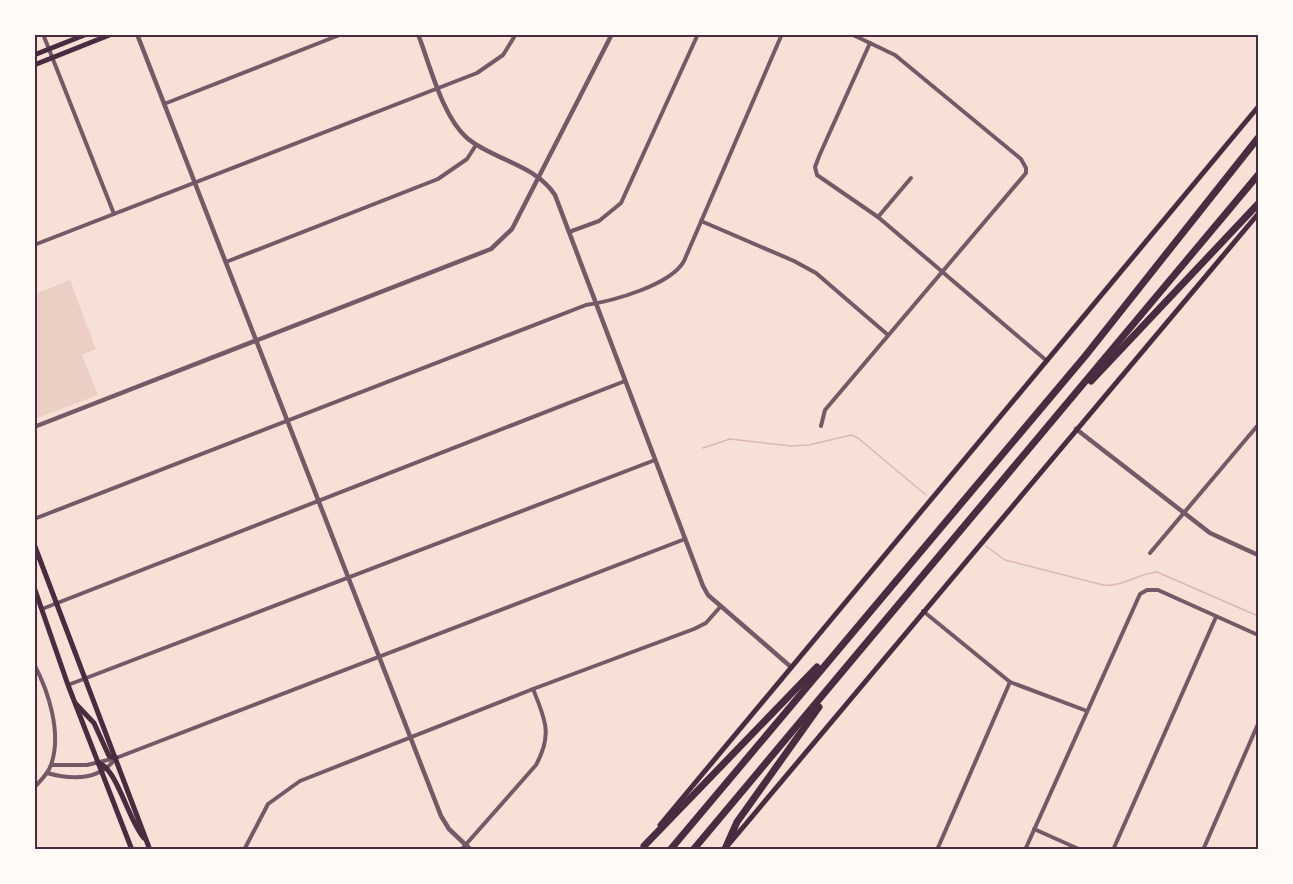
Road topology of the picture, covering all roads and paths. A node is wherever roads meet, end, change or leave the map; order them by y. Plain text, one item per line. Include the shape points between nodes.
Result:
1 (44, 34) edge
2 (87, 34) edge
3 (112, 34) edge
4 (137, 34) edge
5 (342, 34) edge
6 (418, 34) edge
7 (516, 34) edge
8 (612, 34) edge
9 (698, 34) edge
10 (782, 34) edge
11 (851, 34) edge
12 (870, 43) junction
13 (50, 49) junction
14 (34, 55) edge
15 (52, 57) junction
16 (34, 65) edge
17 (439, 88) junction
18 (164, 104) junction
19 (1258, 107) edge
20 (1258, 138) edge
21 (476, 145) junction
22 (1258, 175) edge
23 (538, 178) junction
24 (911, 178) dead end
25 (195, 183) junction
26 (1258, 204) edge
27 (114, 214) junction
28 (1258, 214) edge
29 (878, 217) junction
30 (701, 221) junction
31 (569, 232) junction
32 (34, 245) edge
33 (226, 262) junction
34 (941, 272) junction
35 (596, 304) junction
36 (888, 335) junction
37 (256, 341) junction
38 (1047, 361) junction
39 (625, 381) junction
40 (1061, 411) junction
41 (287, 421) junction
42 (1258, 425) edge
43 (821, 426) dead end
44 (34, 427) edge
45 (1076, 429) junction
46 (655, 460) junction
47 (318, 501) junction
48 (1183, 514) junction
49 (34, 519) edge
50 (684, 539) junction
51 (34, 544) edge
52 (1150, 553) dead end
53 (1258, 555) edge
54 (348, 578) junction
55 (34, 587) edge
56 (57, 603) junction
57 (721, 606) junction
58 (42, 609) junction
59 (923, 611) junction
60 (1216, 617) junction
61 (1258, 635) edge
62 (843, 642) junction
63 (378, 656) junction
64 (34, 664) edge
65 (791, 667) junction
66 (845, 670) junction
67 (86, 678) junction
68 (1010, 681) junction
69 (68, 685) junction
70 (533, 689) junction
71 (75, 703) junction
72 (1087, 711) junction
73 (1258, 724) edge
74 (410, 738) junction
75 (116, 758) junction
76 (98, 763) junction
77 (51, 765) junction
78 (108, 768) junction
79 (102, 772) junction
80 (47, 773) junction
81 (34, 788) edge
82 (1034, 829) junction
83 (147, 842) junction
84 (465, 844) junction
85 (642, 848) edge
86 (132, 849) edge
87 (150, 849) edge
88 (244, 849) edge
89 (460, 849) edge
90 (471, 849) edge
91 (670, 849) edge
92 (693, 849) edge
93 (725, 849) edge
94 (937, 849) edge
95 (1025, 849) edge
96 (1081, 849) edge
97 (1113, 849) edge
98 (1203, 849) edge

1 - 13 street
2 - 13 main road
3 - 15 main road
4 - 18 street
5 - 18 street
6 - 17 street
7 - 17 street via 503,55 490,66
8 - 23 street
9 - 31 street via 621,203 599,220
10 - 30 street
11 - 12 street
12 - 29 street via 815,167 823,182
12 - 34 street via 894,55 1021,159 1026,173
13 - 14 main road
13 - 15 street
15 - 16 main road
15 - 27 street
17 - 21 street via 455,124
17 - 25 street
18 - 25 street
19 - 38 main road
20 - 62 highway via 1086,355
21 - 23 street
21 - 33 street via 466,159 438,179
22 - 40 highway
23 - 31 street via 555,195
23 - 37 street via 512,229 491,249
24 - 29 street
25 - 27 street
25 - 33 street
26 - 40 highway
27 - 32 street
28 - 45 main road
29 - 34 street
30 - 35 street via 676,273
30 - 36 street via 816,273
31 - 35 street
33 - 37 street
34 - 36 street
34 - 38 street
35 - 39 street
35 - 41 street
36 - 43 street via 825,410
37 - 41 street
37 - 44 street
38 - 65 main road
39 - 46 street
39 - 47 street
40 - 66 highway
41 - 47 street
41 - 49 street
42 - 48 street
45 - 48 street
45 - 59 main road
46 - 50 street
46 - 54 street
47 - 54 street
47 - 56 street
48 - 52 street
48 - 53 street via 1210,533
50 - 57 street via 703,586
50 - 63 street
51 - 56 main road
54 - 63 street
54 - 67 street
55 - 58 main road
56 - 58 street
56 - 67 main road
57 - 65 street
57 - 70 street via 706,623 694,629
58 - 69 main road
59 - 68 street
59 - 93 main road
60 - 61 street
60 - 72 street via 1155,590 1140,594
60 - 97 street
62 - 85 highway
62 - 91 highway
63 - 74 street
63 - 75 street
64 - 77 street via 42,678 54,728
65 - 85 main road
66 - 92 highway
66 - 93 highway via 737,822
67 - 69 street
67 - 75 main road
68 - 72 street
68 - 94 street
69 - 71 main road
70 - 74 street
70 - 84 street via 545,721 547,740 542,753 536,765
71 - 75 main road via 94,723 109,756
71 - 76 main road
72 - 82 street
73 - 98 street
74 - 84 street via 441,816 449,830
74 - 88 street via 300,781 283,792 260,815
75 - 76 street
75 - 78 street
75 - 83 main road
76 - 77 street
76 - 78 main road
76 - 79 main road
77 - 80 street
78 - 79 street
78 - 83 main road via 134,826
79 - 80 street via 76,778
79 - 86 main road
80 - 81 street
82 - 95 street
82 - 96 street
83 - 87 main road
84 - 89 street
84 - 90 street

